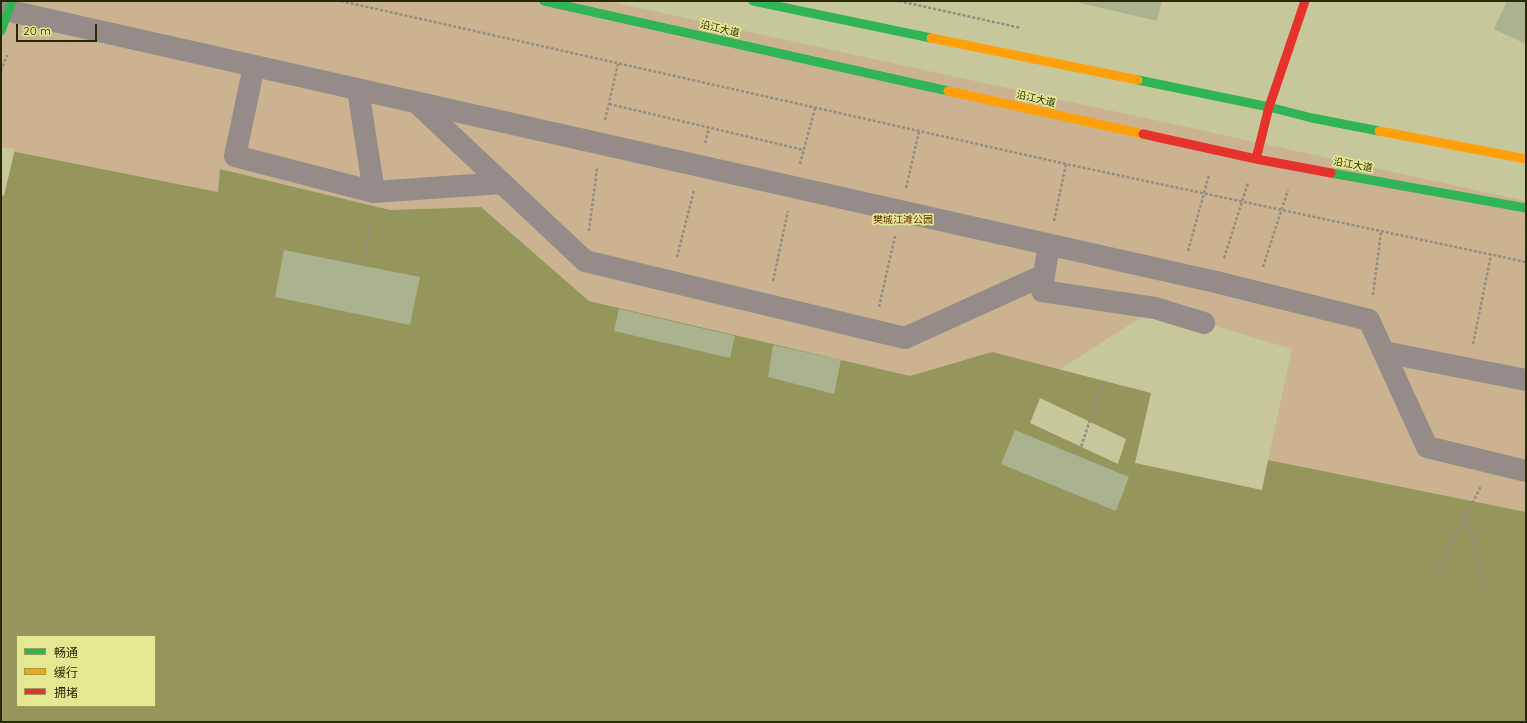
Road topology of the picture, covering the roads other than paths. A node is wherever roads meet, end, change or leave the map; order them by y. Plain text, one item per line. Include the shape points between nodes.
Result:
1 (12, 1) edge
2 (544, 1) edge
3 (754, 1) edge
4 (1305, 1) edge
5 (1, 9) edge
6 (1, 31) edge
7 (254, 66) junction
8 (358, 90) junction
9 (416, 102) junction
10 (1269, 107) junction
11 (1256, 159) junction
12 (1526, 159) edge
13 (502, 183) junction
14 (374, 192) junction
15 (1526, 208) edge
16 (1049, 245) junction
17 (1044, 275) junction
18 (1204, 322) dead end
19 (1384, 352) junction
20 (1526, 380) edge
21 (1526, 471) edge

1 - 6 main road, bridge
2 - 11 main road, 沿江大道
3 - 10 main road
4 - 10 main road
5 - 7 street
7 - 8 street
7 - 14 street via 235,156
8 - 9 street
8 - 14 street
9 - 13 street
9 - 16 street
10 - 11 main road
10 - 12 main road via 1312,118
11 - 15 main road, 沿江大道
13 - 14 street
13 - 17 street via 585,261 905,338
16 - 17 street
16 - 19 street via 1216,282 1369,320
17 - 18 street via 1042,291 1155,308
19 - 20 street
19 - 21 street via 1427,447

